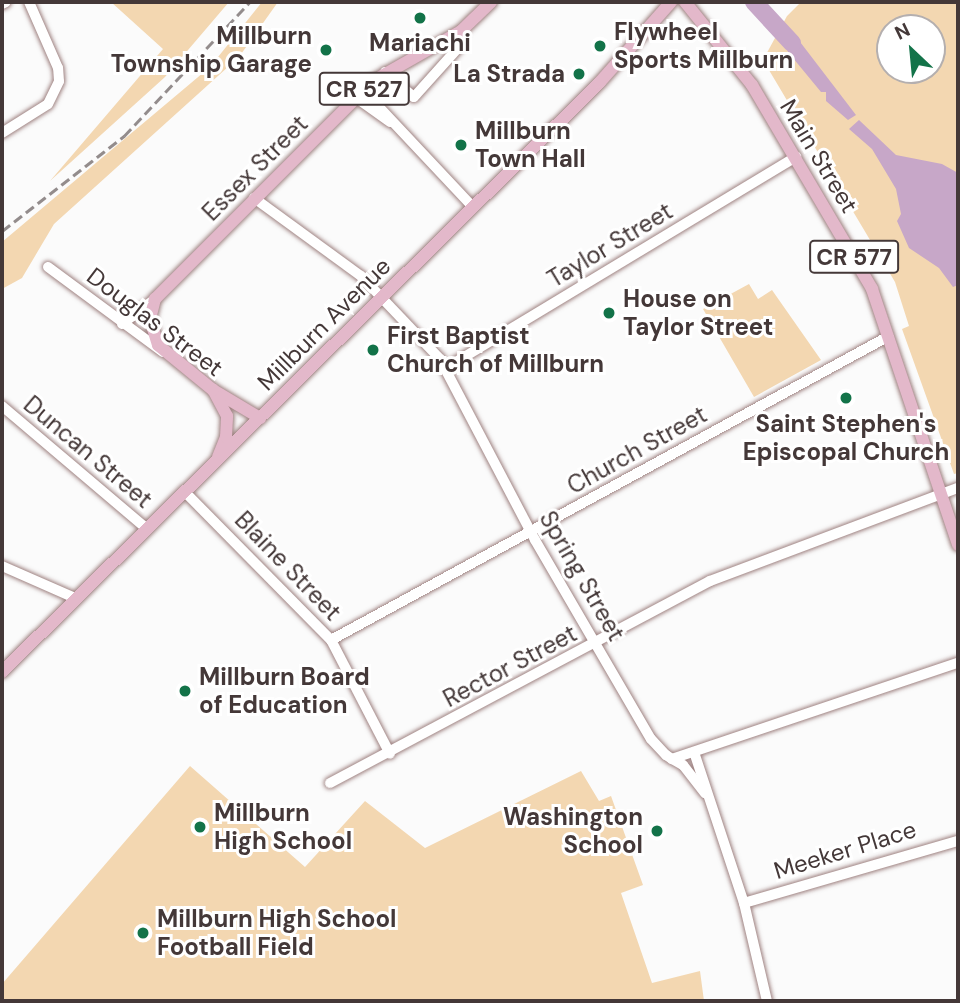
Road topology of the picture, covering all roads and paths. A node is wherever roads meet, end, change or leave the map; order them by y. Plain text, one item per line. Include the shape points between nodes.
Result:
1 (29, 2) edge
2 (492, 2) edge
3 (671, 2) edge
4 (685, 2) edge
5 (461, 31) junction
6 (385, 72) junction
7 (359, 94) junction
8 (2, 133) edge
9 (796, 157) junction
10 (254, 198) junction
11 (472, 206) junction
12 (48, 267) dead end
13 (381, 297) junction
14 (155, 299) junction
15 (122, 324) junction
16 (889, 336) junction
17 (169, 355) junction
18 (446, 368) junction
19 (214, 390) junction
20 (2, 406) edge
21 (260, 418) junction
22 (218, 457) junction
23 (958, 488) edge
24 (184, 491) junction
25 (943, 492) junction
26 (147, 530) junction
27 (531, 532) junction
28 (958, 545) edge
29 (2, 566) edge
30 (75, 598) junction
31 (331, 640) junction
32 (596, 644) junction
33 (958, 663) edge
34 (2, 671) edge
35 (694, 752) junction
36 (390, 754) junction
37 (672, 759) junction
38 (330, 783) dead end
39 (708, 796) junction
40 (958, 841) edge
41 (744, 903) junction
42 (767, 1001) edge

1 - 8 street via 58,68 59,81 48,104
2 - 5 main road, Essex Street / CR 527
3 - 11 main road, Millburn Avenue via 600,82
4 - 9 main road, Main Street / CR 577 via 744,74
5 - 6 main road, Essex Street / CR 527
5 - 6 street via 457,49 414,97
6 - 7 main road, Essex Street / CR 527
7 - 10 main road, Essex Street / CR 527
7 - 11 street
9 - 16 main road, Main Street / CR 577 via 872,289
9 - 18 street, Taylor Street
10 - 13 street, Spring Street via 361,276
10 - 14 main road, Essex Street / CR 527
11 - 13 main road, Millburn Avenue
12 - 15 street, Douglas Street
13 - 18 street, Spring Street
13 - 21 main road, Millburn Avenue
14 - 15 street, Essex Street
14 - 17 main road via 152,331
15 - 17 street, Douglas Street
16 - 25 main road, Main Street / CR 577
16 - 27 street, Church Street
17 - 19 main road, Douglas Street
18 - 27 street, Spring Street
19 - 21 main road
19 - 22 main road, Douglas Street via 228,422
20 - 26 street, Duncan Street
21 - 22 main road, Millburn Avenue
22 - 24 main road, Millburn Avenue
23 - 25 street, Rector Street
24 - 26 main road, Millburn Avenue
24 - 31 street, Blaine Street
25 - 28 main road, Main Street / CR 577
25 - 32 street, Rector Street via 710,581
26 - 30 main road, Millburn Avenue
27 - 31 street, Church Street
27 - 32 street, Spring Street
29 - 30 street
30 - 34 main road, Millburn Avenue
31 - 36 street, Blaine Street
32 - 36 street, Rector Street
32 - 37 street, Spring Street via 651,739
33 - 35 street
35 - 37 street
35 - 39 street
36 - 38 street, Rector Street
37 - 39 street, Spring Street via 684,765
39 - 41 street
40 - 41 street, Meeker Place
41 - 42 street

